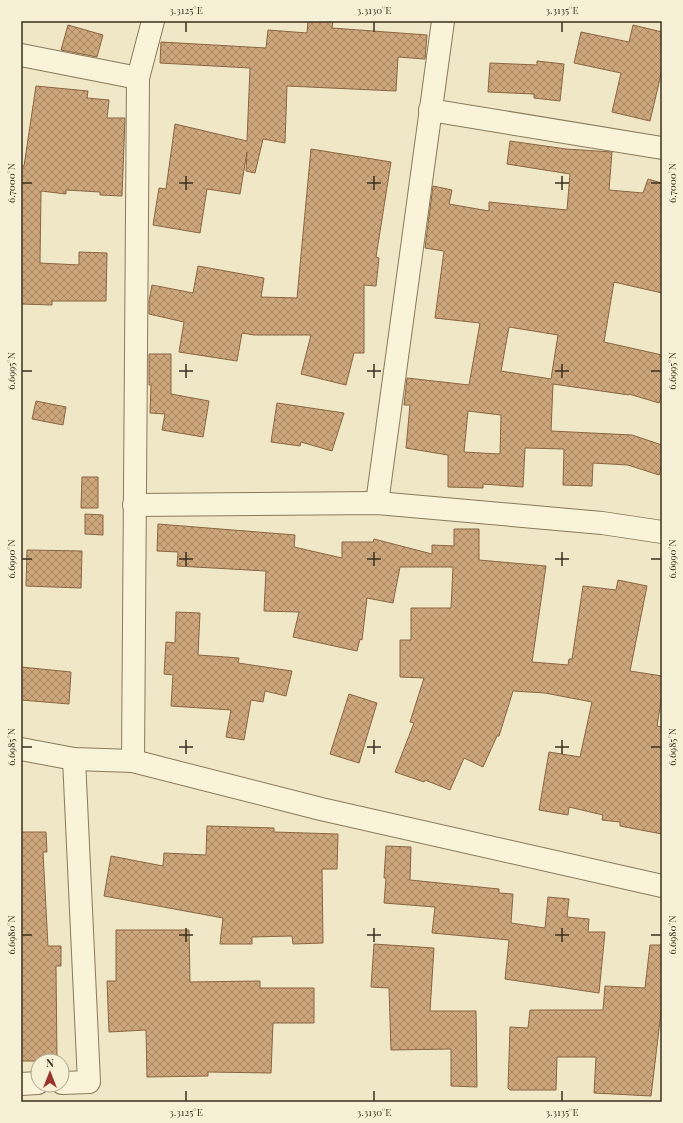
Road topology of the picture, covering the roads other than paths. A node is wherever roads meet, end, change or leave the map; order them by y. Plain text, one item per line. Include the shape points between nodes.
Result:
1 (153, 21) edge
2 (443, 21) edge
3 (21, 55) edge
4 (138, 78) junction
5 (430, 110) junction
6 (662, 148) edge
7 (377, 503) junction
8 (134, 505) junction
9 (662, 532) edge
10 (21, 749) edge
11 (74, 759) junction
12 (133, 761) junction
13 (662, 886) edge
14 (70, 1083) edge

1 - 4 street
2 - 5 street
3 - 4 street
4 - 8 street
5 - 6 street
5 - 7 street
7 - 8 street
7 - 9 street via 602,523
8 - 12 street
10 - 11 street
11 - 12 street
11 - 14 street via 89,1082
12 - 13 street via 321,809

